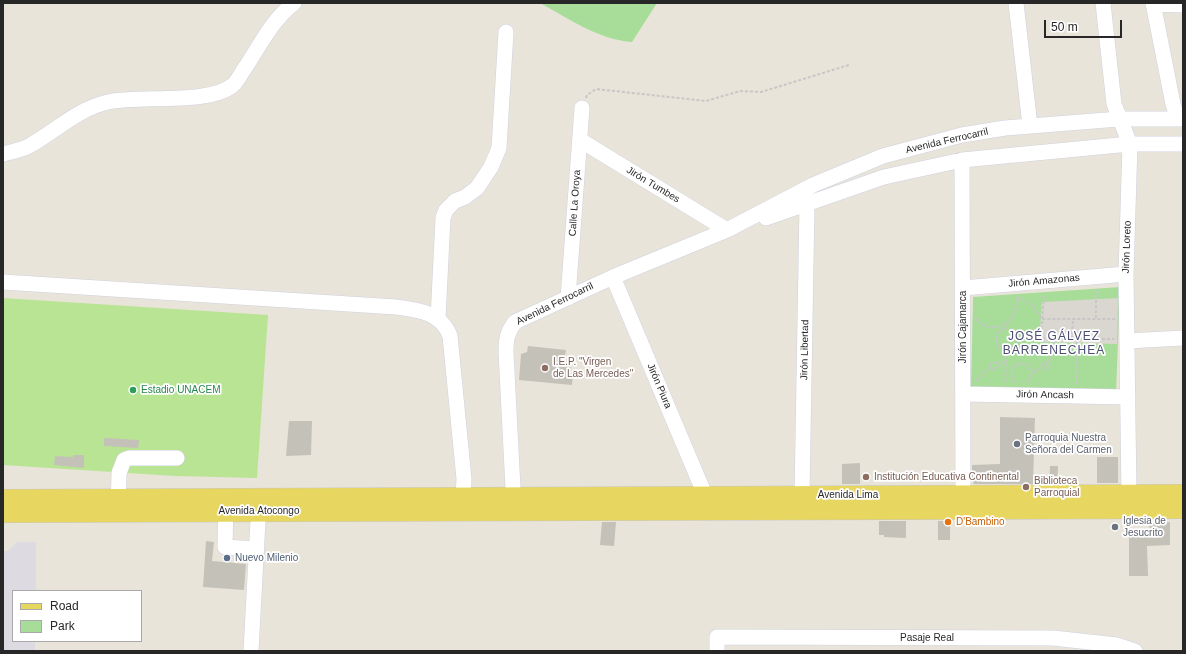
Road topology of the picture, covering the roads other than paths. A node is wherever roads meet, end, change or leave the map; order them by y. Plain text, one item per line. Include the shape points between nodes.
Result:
1 (294, 3) edge
2 (1016, 3) edge
3 (1103, 3) edge
4 (1153, 4) edge
5 (1183, 5) edge
6 (506, 32) dead end
7 (582, 108) road end
8 (1119, 119) junction
9 (1181, 119) edge
10 (1030, 126) junction
11 (580, 140) junction
12 (1130, 144) junction
13 (1183, 144) edge
14 (3, 154) edge
15 (962, 160) junction
16 (807, 205) junction
17 (727, 230) junction
18 (1126, 274) junction
19 (613, 277) junction
20 (3, 282) edge
21 (963, 288) junction
22 (568, 298) junction
23 (438, 319) junction
24 (1183, 338) edge
25 (1122, 340) junction
26 (963, 394) junction
27 (1128, 397) junction
28 (177, 458) dead end
29 (1183, 494) edge
30 (705, 495) junction
31 (802, 495) junction
32 (963, 495) junction
33 (1129, 495) junction
34 (461, 504) junction
35 (514, 504) junction
36 (118, 505) junction
37 (226, 505) junction
38 (259, 505) junction
39 (12, 506) edge
40 (1183, 509) edge
41 (256, 549) junction
42 (717, 644) edge
43 (251, 651) edge
44 (1135, 651) edge

1 - 14 street via 267,32 233,85 213,94 188,98 136,98 107,102 80,112 28,146
2 - 10 street
3 - 8 street, Jirón Loreto via 1114,104
4 - 5 street
4 - 9 street via 1173,104
6 - 23 street via 499,148 491,167 477,188 455,201 446,210 443,218
7 - 11 street, Calle La Oroya
8 - 9 street, Avenida Ferrocarril
8 - 10 street, Avenida Ferrocarril
8 - 12 street, Jirón Loreto
10 - 17 street, Avenida Ferrocarril via 962,135 883,156 813,186
11 - 17 street, Jirón Tumbes
11 - 22 street, Calle La Oroya
12 - 13 street, Avenida Ferrocarril
12 - 15 street, Avenida Ferrocarril
12 - 18 street, Jirón Loreto
15 - 16 street, Avenida Ferrocarril via 884,177
15 - 21 street, Jirón Cajamarca
16 - 17 street, Avenida Ferrocarril
16 - 31 street, Jirón Libertad
17 - 19 street, Avenida Ferrocarril
18 - 21 street, Jirón Amazonas
18 - 25 street, Jirón Loreto
19 - 22 street, Avenida Ferrocarril
19 - 30 street, Jirón Piura
20 - 23 street via 396,307 429,313
21 - 26 street, Jirón Cajamarca
22 - 35 street, Avenida Ferrocarril via 515,322 507,336 506,390
23 - 34 street via 450,336 464,479
24 - 25 street
25 - 27 street, Jirón Loreto
26 - 27 street, Jirón Ancash
26 - 32 street, Jirón Cajamarca
27 - 33 street, Jirón Loreto
28 - 36 street via 124,460 119,473
29 - 33 main road, Avenida Lima
30 - 31 main road, Avenida Lima
30 - 35 main road, Avenida Lima
31 - 32 main road, Avenida Lima
32 - 33 main road, Avenida Lima
34 - 35 main road, Avenida Atocongo
34 - 38 main road, Avenida Atocongo
35 - 40 main road, Avenida Lima
36 - 37 main road, Avenida Atocongo
36 - 39 main road, Avenida Atocongo
37 - 38 main road, Avenida Atocongo
37 - 41 street via 225,547
38 - 41 street
41 - 43 street
42 - 44 street, Pasaje Real via 1052,638 1117,645

